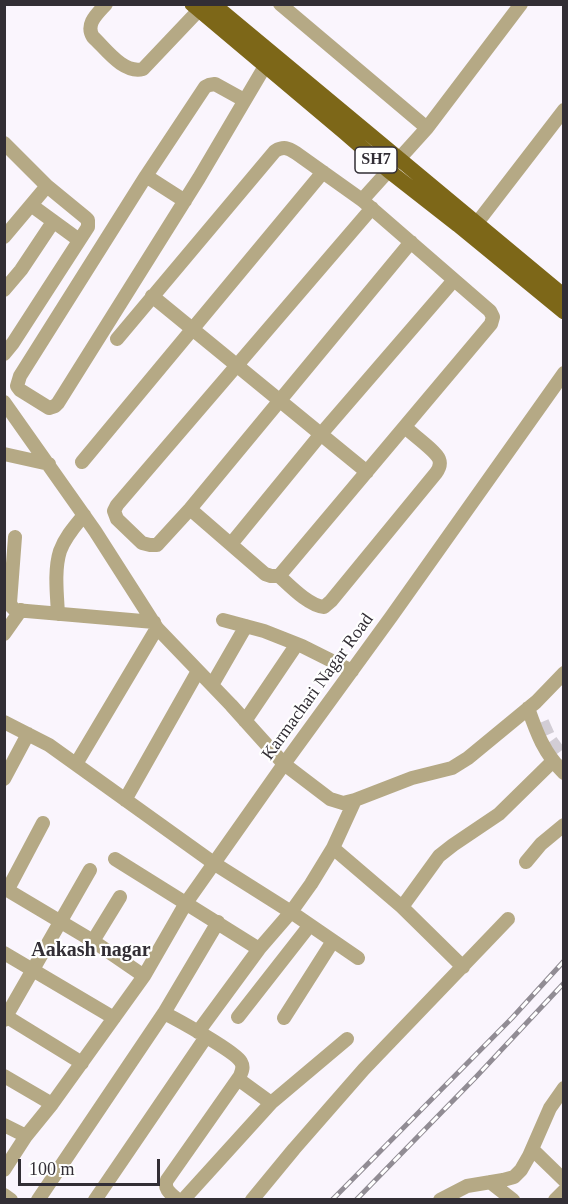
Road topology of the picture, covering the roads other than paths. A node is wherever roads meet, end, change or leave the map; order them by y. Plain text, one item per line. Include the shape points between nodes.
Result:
1 (106, 4) edge
2 (280, 4) edge
3 (521, 4) edge
4 (201, 6) edge
5 (268, 60) junction
6 (244, 100) junction
7 (564, 110) edge
8 (427, 128) junction
9 (6, 148) edge
10 (394, 165) junction
11 (323, 172) junction
12 (146, 176) junction
13 (47, 186) junction
14 (185, 201) junction
15 (367, 204) junction
16 (31, 205) junction
17 (53, 222) junction
18 (472, 229) junction
19 (4, 237) edge
20 (79, 240) junction
21 (411, 242) junction
22 (454, 280) junction
23 (4, 290) edge
24 (152, 296) junction
25 (564, 296) edge
26 (564, 312) edge
27 (193, 328) junction
28 (117, 339) dead end
29 (4, 354) edge
30 (237, 364) junction
31 (564, 373) edge
32 (280, 400) junction
33 (4, 402) edge
34 (405, 427) junction
35 (321, 434) junction
36 (4, 454) edge
37 (82, 462) dead end
38 (49, 464) junction
39 (367, 472) junction
40 (190, 508) junction
41 (84, 515) junction
42 (15, 537) dead end
43 (231, 544) junction
44 (279, 576) junction
45 (12, 605) edge
46 (58, 614) junction
47 (223, 620) dead end
48 (155, 625) junction
49 (246, 626) junction
50 (4, 634) edge
51 (297, 644) junction
52 (198, 670) junction
53 (352, 671) junction
54 (564, 674) edge
55 (212, 685) junction
56 (532, 705) junction
57 (245, 721) junction
58 (4, 722) edge
59 (543, 722) tunnel mouth
60 (28, 734) junction
61 (553, 761) junction
62 (76, 764) junction
63 (284, 764) junction
64 (564, 773) edge
65 (4, 779) edge
66 (125, 800) junction
67 (355, 800) junction
68 (43, 823) dead end
69 (564, 825) edge
70 (333, 848) junction
71 (115, 859) dead end
72 (526, 862) dead end
73 (215, 864) junction
74 (90, 870) dead end
75 (6, 888) edge
76 (120, 897) dead end
77 (186, 903) junction
78 (402, 907) junction
79 (291, 912) junction
80 (508, 919) dead end
81 (61, 922) junction
82 (218, 922) junction
83 (310, 925) junction
84 (93, 941) junction
85 (333, 941) junction
86 (259, 949) junction
87 (4, 953) edge
88 (358, 958) dead end
89 (463, 967) junction
90 (34, 969) junction
91 (144, 976) junction
92 (164, 1012) junction
93 (5, 1017) edge
94 (238, 1017) dead end
95 (114, 1018) junction
96 (284, 1018) dead end
97 (202, 1035) junction
98 (347, 1039) dead end
99 (82, 1063) junction
100 (4, 1076) edge
101 (238, 1079) junction
102 (564, 1088) edge
103 (271, 1103) junction
104 (52, 1104) junction
105 (4, 1125) edge
106 (26, 1136) junction
107 (532, 1149) junction
108 (4, 1170) edge
109 (564, 1180) edge
110 (490, 1182) junction
111 (564, 1191) edge
112 (4, 1195) edge
113 (11, 1200) edge
114 (38, 1200) edge
115 (95, 1200) edge
116 (178, 1200) edge
117 (183, 1200) edge
118 (252, 1200) edge
119 (440, 1200) edge
120 (513, 1200) edge
121 (555, 1200) edge

1 - 4 street via 92,20 90,32 123,66 137,71
2 - 8 street
3 - 8 street
4 - 5 main road, SH7
5 - 6 street
5 - 10 main road, SH7
6 - 12 street via 215,84 205,87
6 - 14 street
7 - 18 street
8 - 10 street
9 - 13 street
10 - 15 street
10 - 18 main road, SH7
11 - 15 street
11 - 24 street via 288,148 275,151
11 - 27 street
12 - 14 street
12 - 14 street via 20,376 20,390 44,406 49,408 58,403
13 - 16 street
13 - 20 street via 88,220
15 - 21 street
15 - 30 street
16 - 17 street
16 - 19 street
17 - 20 street
17 - 23 street
18 - 25 main road, SH7
18 - 26 main road, SH7
20 - 29 street
21 - 22 street
21 - 32 street
22 - 34 street via 490,311 491,324
22 - 35 street
24 - 27 street
24 - 28 street
27 - 30 street
27 - 37 street
30 - 32 street
30 - 40 street via 114,511 117,519 142,543 157,545
31 - 53 street, Karmachari Nagar Road
32 - 35 street
32 - 40 street
33 - 38 street
34 - 39 street
34 - 44 street via 435,454 440,467 331,601 324,607 311,604
35 - 39 street
35 - 43 street
36 - 38 street
38 - 41 street
39 - 44 street
40 - 43 street
41 - 46 street via 69,534 58,560
41 - 48 street
42 - 45 street
43 - 44 street via 265,574
45 - 46 street
45 - 50 street
46 - 48 street
47 - 49 street
48 - 52 street
48 - 62 street
49 - 51 street
49 - 55 street
51 - 53 street
51 - 57 street
52 - 55 street
52 - 66 street
53 - 63 street, Karmachari Nagar Road
54 - 56 street
55 - 57 street
56 - 59 street
56 - 61 street via 540,739
56 - 67 street via 452,768 412,778
57 - 63 street
58 - 60 street
60 - 62 street
60 - 65 street
61 - 64 street
61 - 78 street via 499,814 439,856
62 - 66 street
63 - 67 street via 330,799 343,803
63 - 73 street, Karmachari Nagar Road
66 - 73 street
67 - 70 street
68 - 75 street
69 - 72 street
70 - 78 street
70 - 79 street
71 - 77 street
73 - 77 street, Karmachari Nagar Road
73 - 79 street
74 - 81 street
75 - 81 street
76 - 84 street
77 - 82 street
77 - 91 street, Karmachari Nagar Road
78 - 89 street
79 - 83 street
79 - 86 street
80 - 89 street
81 - 84 street
81 - 90 street
82 - 86 street
82 - 92 street
83 - 85 street
83 - 94 street
84 - 91 street
85 - 88 street
85 - 96 street
86 - 97 street
87 - 90 street
89 - 118 street via 364,1069
90 - 93 street
90 - 95 street
91 - 95 street, Karmachari Nagar Road
92 - 97 street
92 - 114 street
93 - 99 street
95 - 99 street, Karmachari Nagar Road
97 - 101 street via 240,1060 243,1070
97 - 115 street
98 - 103 street
99 - 104 street, Karmachari Nagar Road
100 - 104 street
101 - 103 street
101 - 116 street via 165,1184
102 - 107 street via 549,1108
103 - 117 street
104 - 106 street, Karmachari Nagar Road
105 - 106 street
106 - 108 street, Karmachari Nagar Road
107 - 109 street
107 - 110 street via 514,1177
110 - 119 street via 467,1186
110 - 120 street
111 - 121 street
112 - 113 street

